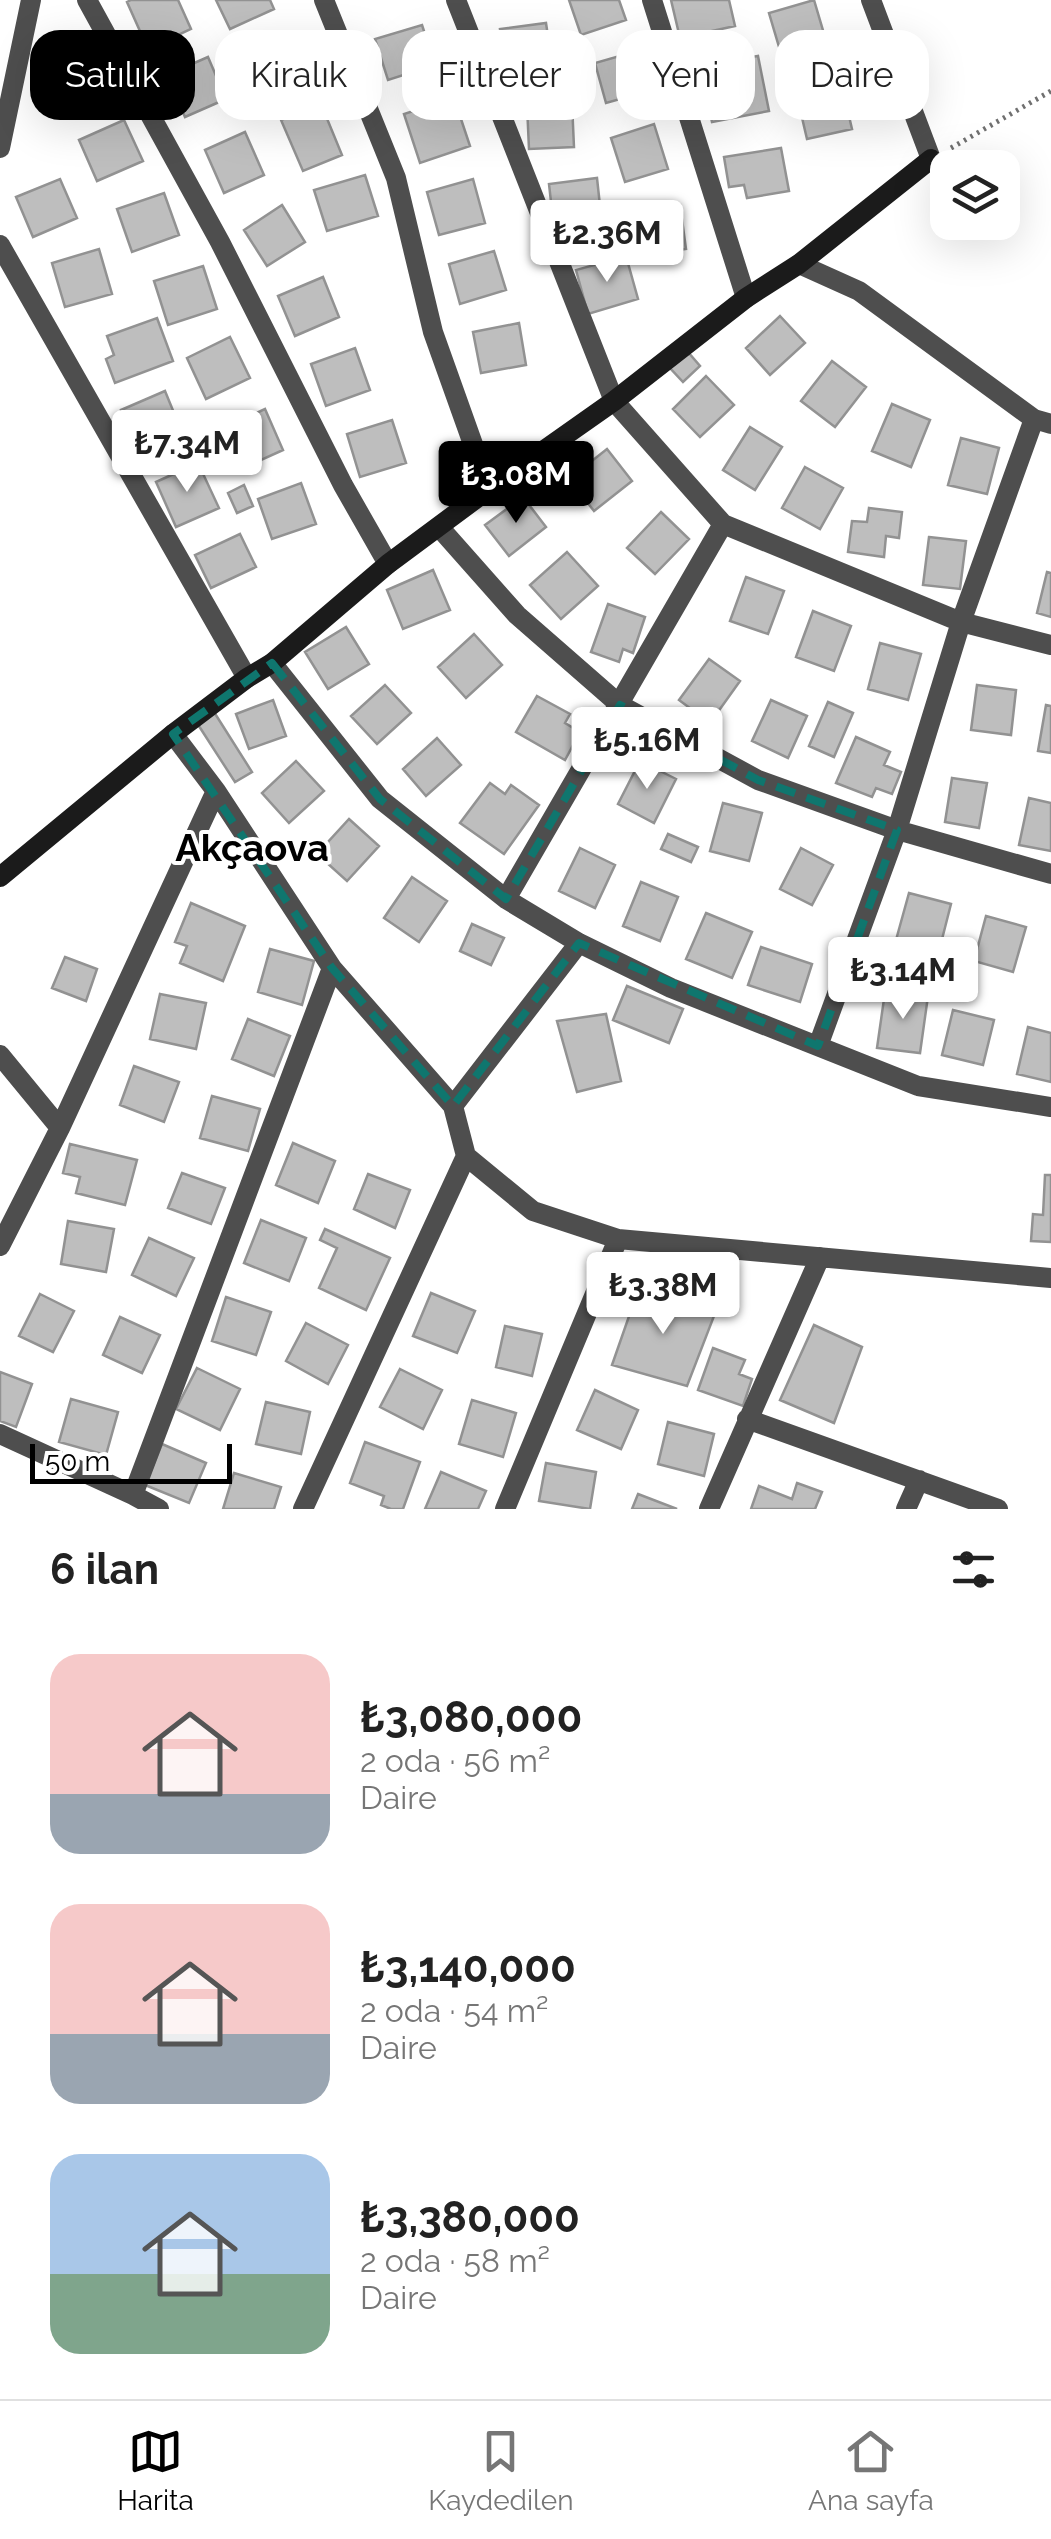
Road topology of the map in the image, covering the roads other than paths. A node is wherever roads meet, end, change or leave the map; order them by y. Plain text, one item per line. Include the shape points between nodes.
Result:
1 (30, 0) edge
2 (86, 0) edge
3 (324, 0) edge
4 (456, 0) edge
5 (652, 0) edge
6 (871, 0) edge
7 (0, 148) edge
8 (0, 246) edge
9 (799, 264) junction
10 (746, 298) junction
11 (614, 402) junction
12 (1042, 422) edge
13 (488, 489) junction
14 (722, 524) junction
15 (439, 527) junction
16 (388, 564) junction
17 (961, 622) junction
18 (1051, 645) edge
19 (272, 663) junction
20 (247, 678) junction
21 (620, 705) junction
22 (174, 734) junction
23 (216, 791) junction
24 (897, 830) junction
25 (1051, 874) edge
26 (0, 877) edge
27 (506, 898) junction
28 (579, 943) junction
29 (332, 968) junction
30 (818, 1046) junction
31 (0, 1054) edge
32 (453, 1106) junction
33 (1051, 1106) edge
34 (60, 1128) junction
35 (466, 1156) junction
36 (618, 1238) junction
37 (0, 1246) edge
38 (820, 1257) junction
39 (1051, 1278) edge
40 (747, 1419) junction
41 (0, 1434) edge
42 (919, 1480) junction
43 (133, 1494) junction
44 (159, 1509) edge
45 (303, 1509) edge
46 (505, 1509) edge
47 (709, 1509) edge
48 (906, 1509) edge
49 (998, 1509) edge

1 - 7 street
2 - 16 street
3 - 13 street via 396,178 433,332
4 - 11 street
5 - 10 street
6 - 9 street via 931,160
8 - 20 street
9 - 10 street
9 - 12 street via 859,291
10 - 11 street
11 - 13 street
11 - 14 street
12 - 17 street
13 - 15 street
14 - 17 street
14 - 21 street
15 - 16 street
15 - 21 street via 517,615
16 - 19 street
17 - 18 street
17 - 24 street
19 - 20 street
19 - 27 street via 380,799
20 - 22 street
21 - 24 street via 758,780
21 - 27 street
22 - 23 street
22 - 26 street
23 - 29 street
23 - 34 street
24 - 25 street
24 - 30 street
27 - 28 street
28 - 30 street
28 - 32 street
29 - 32 street
29 - 43 street
30 - 33 street via 918,1086
31 - 34 street
32 - 35 street
34 - 37 street
35 - 36 street via 533,1210
35 - 45 street
36 - 38 street
36 - 46 street
38 - 39 street
38 - 40 street
40 - 42 street
40 - 47 street
41 - 43 street
42 - 48 street
42 - 49 street
43 - 44 street

